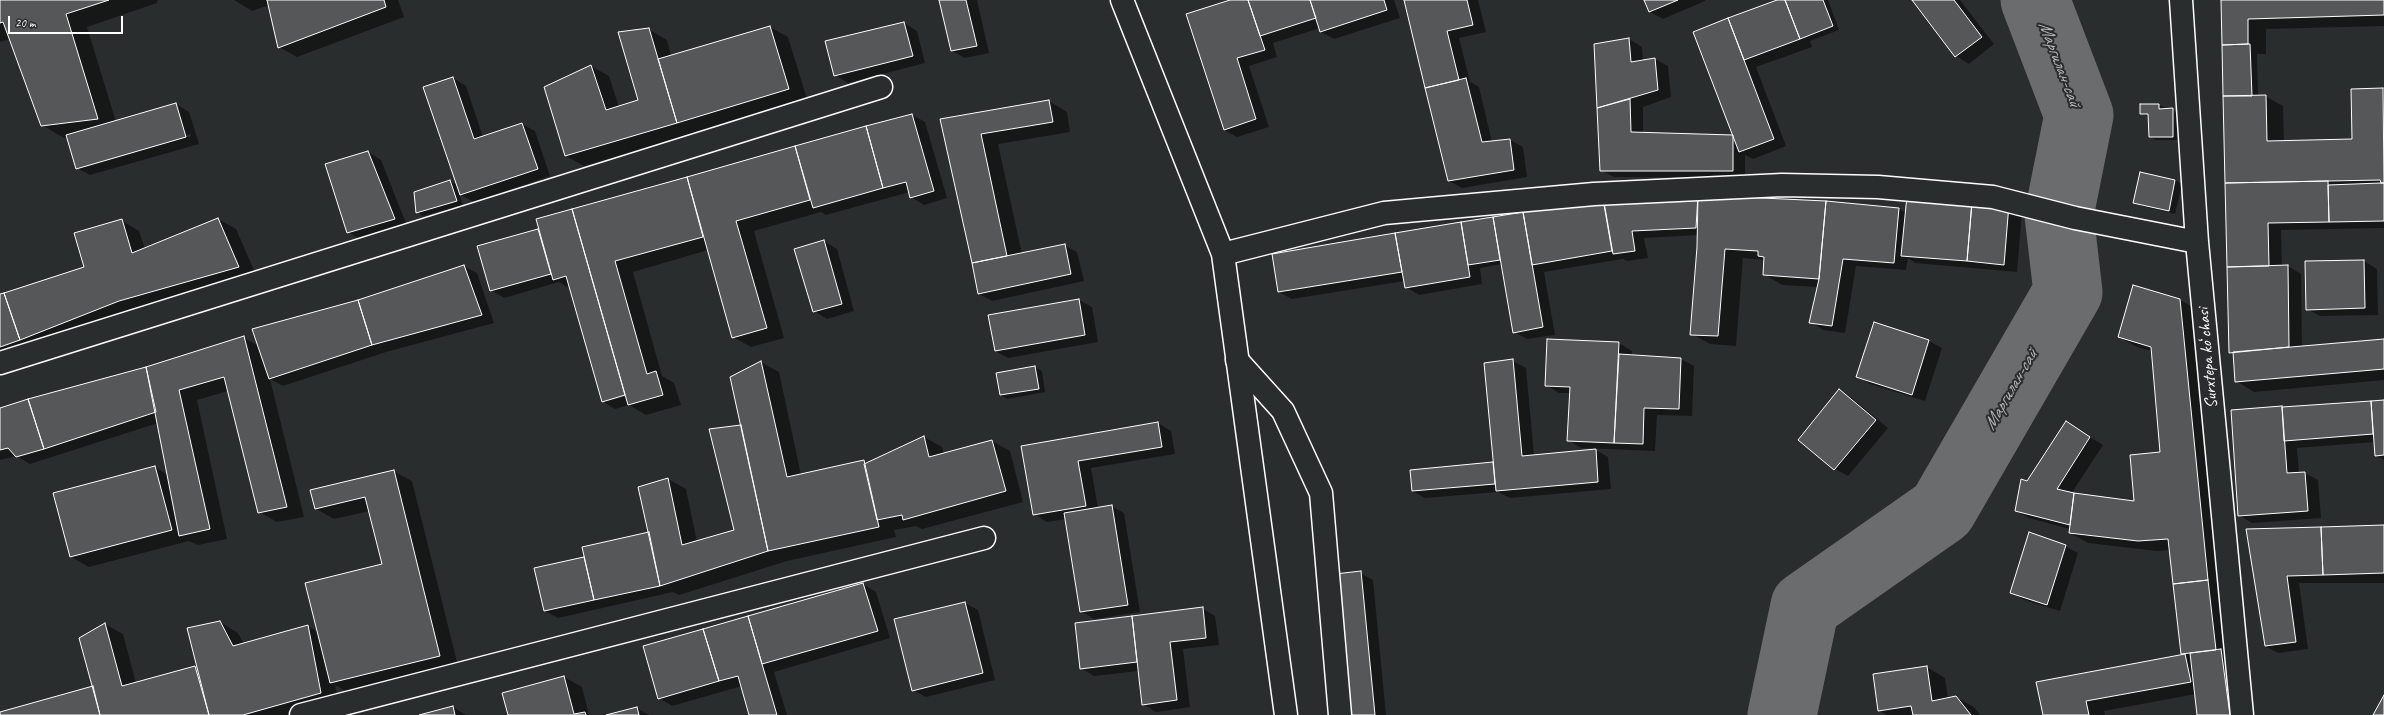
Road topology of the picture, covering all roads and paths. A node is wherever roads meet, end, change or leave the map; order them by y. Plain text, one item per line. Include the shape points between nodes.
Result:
1 (1122, 0) edge
2 (2181, 0) edge
3 (881, 87) dead end
4 (2198, 242) junction
5 (1223, 254) junction
6 (1237, 360) junction
7 (0, 363) edge
8 (984, 538) dead end
9 (301, 715) edge
10 (1286, 715) edge
11 (1340, 715) edge
12 (2242, 715) edge

1 - 5 street
2 - 4 street, Surxtepa koʻchasi
3 - 7 street
4 - 5 street via 2075,218 1993,197 1878,187 1782,185 1594,194 1384,214
4 - 12 street, Surxtepa koʻchasi
5 - 6 street
6 - 10 street
6 - 11 street via 1283,411 1322,493
8 - 9 street

